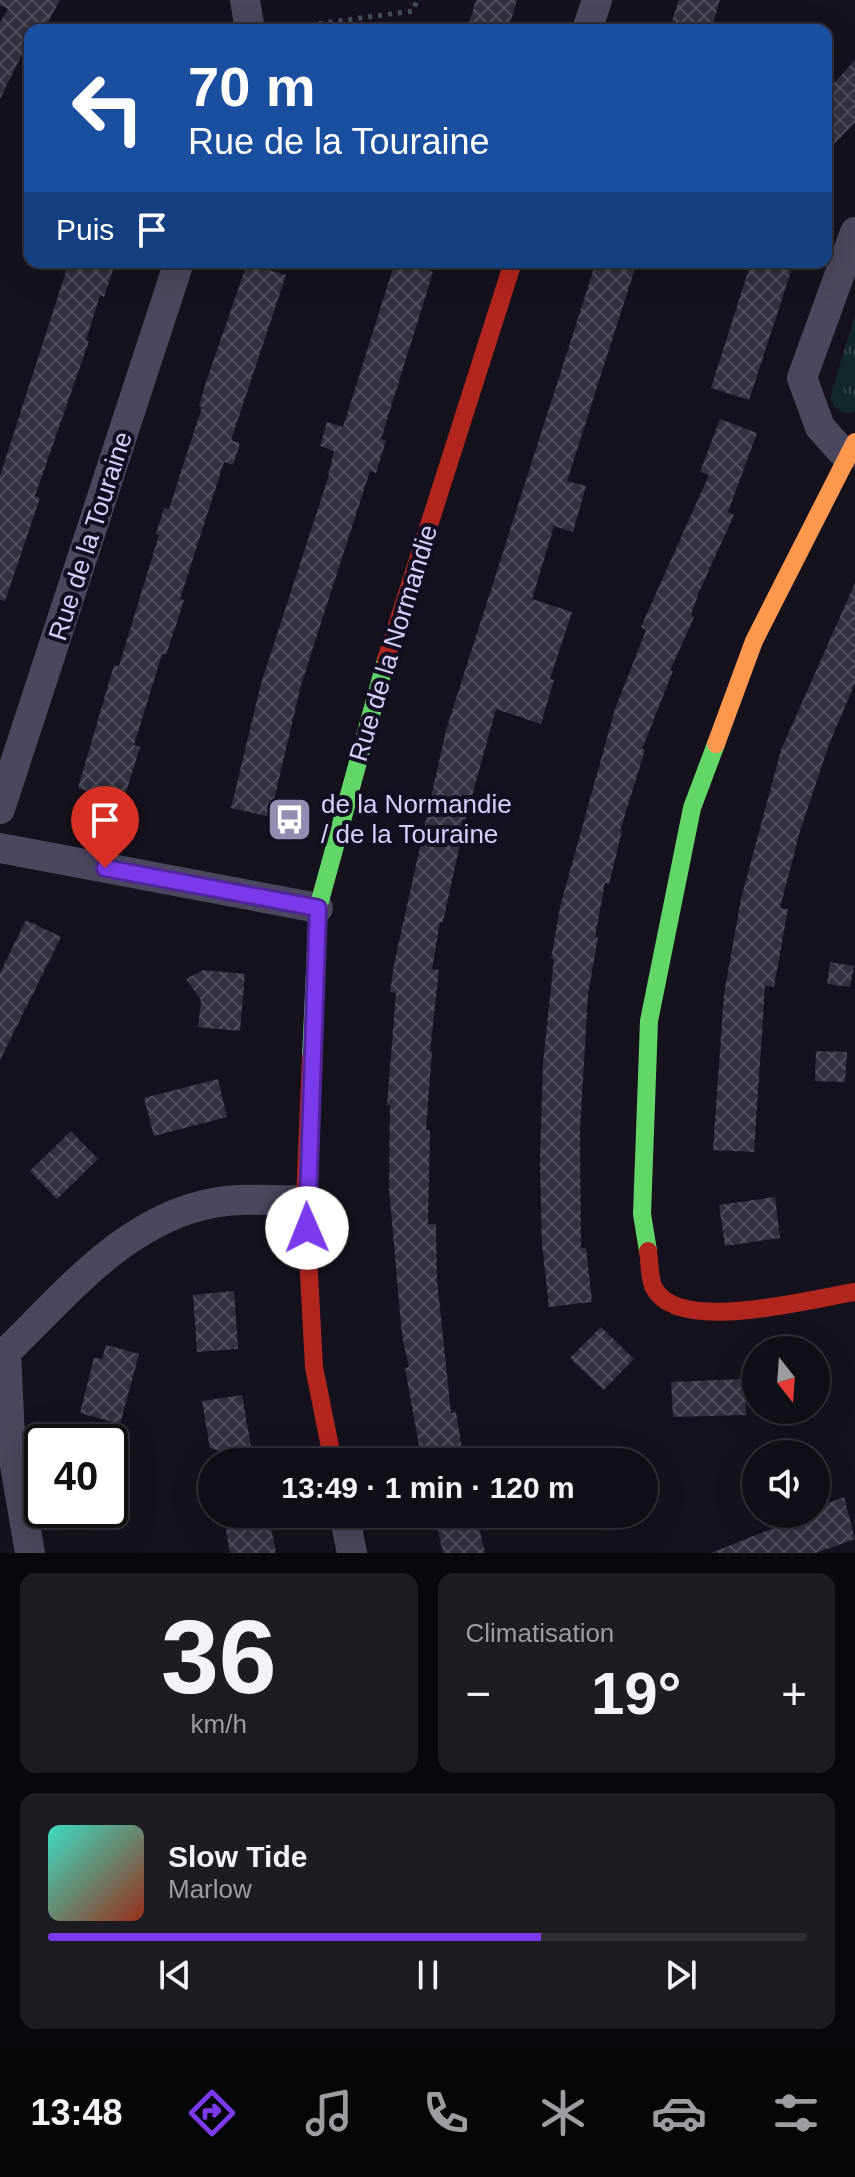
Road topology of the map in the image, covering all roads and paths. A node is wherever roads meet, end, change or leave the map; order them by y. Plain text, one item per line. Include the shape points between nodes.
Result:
1 (245, 0) edge
2 (417, 0) edge
3 (597, 0) edge
4 (249, 24) edge
5 (317, 24) edge
6 (589, 24) edge
7 (855, 232) edge
8 (177, 268) edge
9 (511, 268) edge
10 (850, 448) edge
11 (0, 809) edge
12 (0, 848) edge
13 (318, 908) junction
14 (305, 1200) junction
15 (855, 1292) edge
16 (3, 1355) edge
17 (330, 1448) edge
18 (347, 1528) edge
19 (30, 1553) edge
20 (352, 1553) edge

1 - 4 street
2 - 5 path via 413,11
3 - 6 street
7 - 10 street via 802,378 820,427
8 - 11 street, Rue de la Touraine
9 - 13 street, Rue de la Normandie via 380,678
10 - 15 street via 754,641 692,808 649,1021 642,1214 654,1288 674,1308 709,1314
12 - 13 street
13 - 14 street, Rue de la Normandie
14 - 16 street via 216,1202 167,1215 117,1244
14 - 17 street, Rue de la Normandie via 314,1367
16 - 19 street via 10,1436
18 - 20 street

